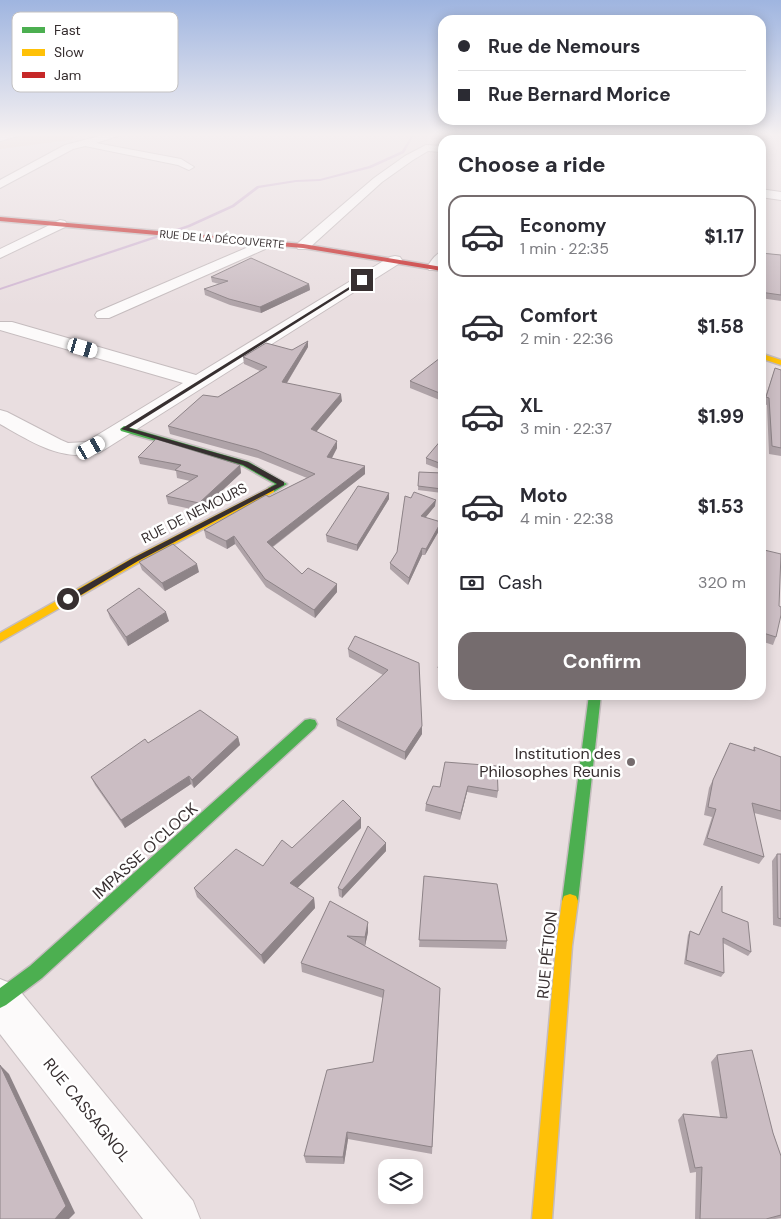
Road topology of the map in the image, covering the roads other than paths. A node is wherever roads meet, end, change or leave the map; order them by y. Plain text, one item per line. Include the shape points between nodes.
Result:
1 (364, 192) edge
2 (766, 195) edge
3 (781, 196) edge
4 (0, 218) edge
5 (60, 224) junction
6 (267, 243) junction
7 (303, 246) junction
8 (0, 254) edge
9 (395, 260) junction
10 (438, 264) edge
11 (103, 315) dead end
12 (6, 326) dead end
13 (766, 357) edge
14 (781, 363) edge
15 (198, 381) junction
16 (0, 416) edge
17 (124, 429) junction
18 (0, 638) edge
19 (594, 700) edge
20 (310, 724) dead end
21 (0, 999) edge
22 (174, 1219) edge
23 (542, 1219) edge

1 - 7 street
2 - 3 street
4 - 5 street, RUE DE LA DÉCOUVERTE
5 - 6 street, RUE DE LA DÉCOUVERTE
5 - 8 street
6 - 7 street, RUE DE LA DÉCOUVERTE
6 - 11 street
7 - 9 street, RUE DE LA DÉCOUVERTE
9 - 10 street, RUE DE LA DÉCOUVERTE
9 - 15 street
12 - 15 street
13 - 14 street
15 - 17 street
16 - 17 street via 53,446 68,450 91,448
17 - 18 street, RUE DE NEMOURS via 246,464 282,484 136,560
19 - 23 street, RUE PÉTION via 564,946
20 - 21 street, IMPASSE O'CLOCK via 36,972
21 - 22 street, RUE CASSAGNOL

